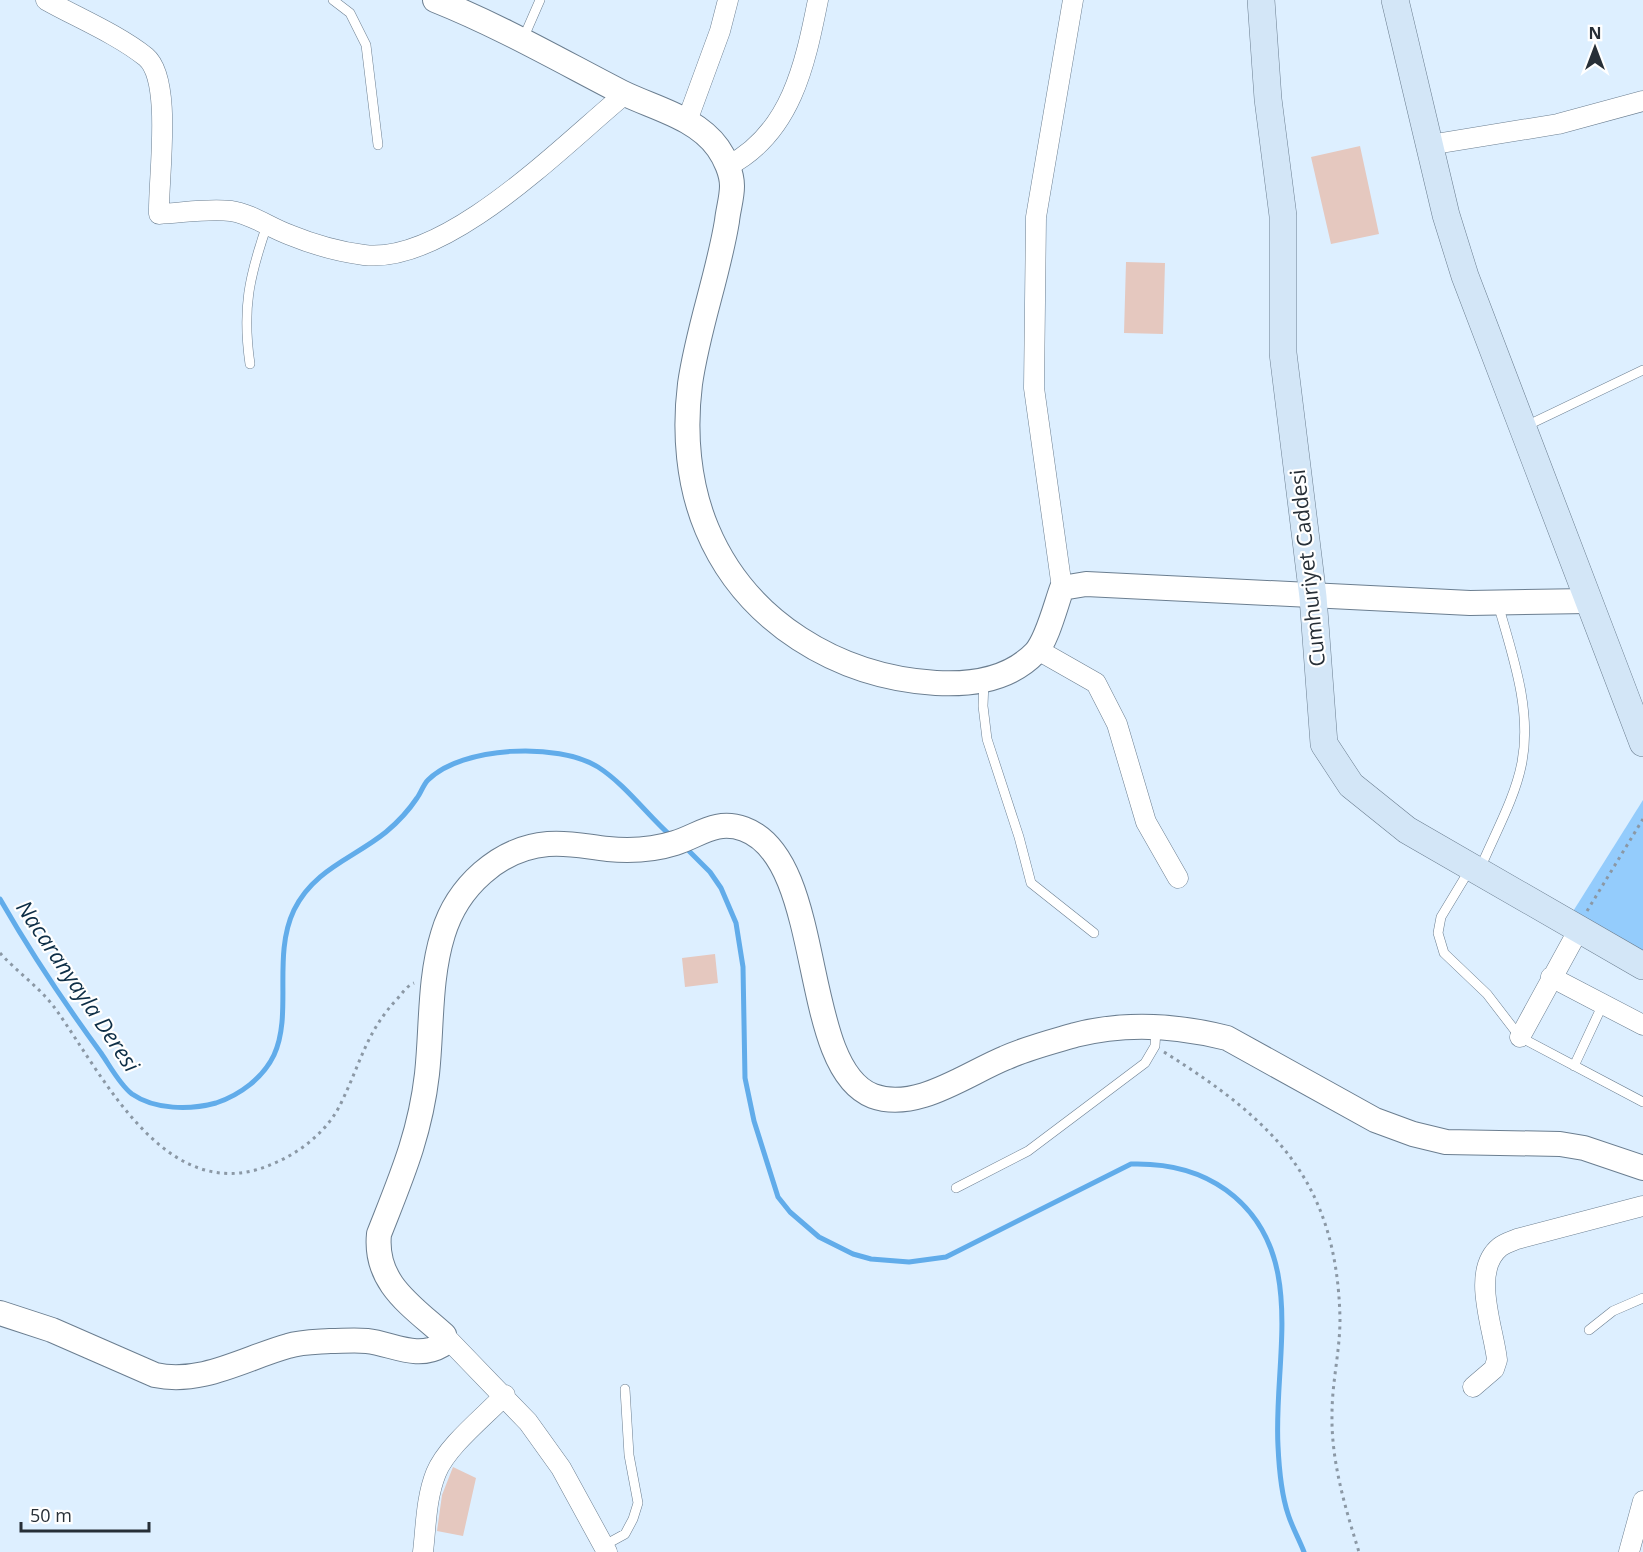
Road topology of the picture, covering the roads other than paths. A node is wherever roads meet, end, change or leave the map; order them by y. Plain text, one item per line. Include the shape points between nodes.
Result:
1 (46, 0) edge
2 (333, 0) edge
3 (435, 0) edge
4 (540, 0) edge
5 (728, 0) edge
6 (818, 0) edge
7 (1073, 0) edge
8 (1261, 0) edge
9 (1395, 0) edge
10 (523, 39) junction
11 (625, 94) junction
12 (1643, 101) edge
13 (687, 121) junction
14 (378, 145) dead end
15 (1430, 145) junction
16 (728, 166) junction
17 (267, 225) junction
18 (250, 364) dead end
19 (1643, 370) edge
20 (1524, 427) junction
21 (1062, 588) junction
22 (1313, 597) junction
23 (1588, 601) junction
24 (1497, 602) junction
25 (1038, 650) junction
26 (984, 681) junction
27 (1643, 743) edge
28 (1475, 869) junction
29 (1178, 878) dead end
30 (1587, 923) junction
31 (1094, 933) dead end
32 (1643, 966) edge
33 (1551, 977) junction
34 (1603, 1004) junction
35 (1643, 1025) edge
36 (1156, 1036) junction
37 (1520, 1037) junction
38 (1574, 1066) junction
39 (1643, 1102) edge
40 (1643, 1168) edge
41 (956, 1188) dead end
42 (1643, 1206) edge
43 (1643, 1298) edge
44 (0, 1313) edge
45 (1589, 1330) dead end
46 (444, 1335) junction
47 (1473, 1387) dead end
48 (626, 1389) dead end
49 (505, 1395) junction
50 (1643, 1501) edge
51 (605, 1549) edge
52 (423, 1552) edge
53 (1629, 1552) edge

1 - 17 street via 128,45 147,58 157,74 162,93 159,214 231,211
2 - 14 lane via 350,13 366,45
3 - 10 street
4 - 10 lane
5 - 13 street
6 - 16 street via 805,58 784,114 762,142
7 - 21 street via 1036,217 1034,388
8 - 22 main road, Cumhuriyet Caddesi via 1268,99 1283,216 1283,353
9 - 15 main road
10 - 11 street
11 - 13 street
11 - 17 street via 492,206 407,251 364,255 291,236
12 - 15 street via 1558,124
13 - 16 street via 704,132
15 - 20 main road via 1465,276
16 - 26 street via 732,186 723,242 700,331 687,424 695,492 722,561 773,618 841,663 917,681
17 - 18 lane via 246,304 244,327
19 - 20 lane
20 - 23 main road
21 - 22 street via 1086,584
21 - 25 street
22 - 24 street
22 - 28 main road, Cumhuriyet Caddesi via 1324,744 1351,785 1407,830
23 - 24 street
23 - 27 main road
24 - 28 lane via 1521,693 1523,754 1518,779
25 - 26 street via 1006,674
25 - 29 street via 1096,683 1116,724 1146,822
26 - 31 lane via 987,739 1031,883
28 - 30 main road, Cumhuriyet Caddesi
28 - 37 lane via 1441,917 1439,940 1444,954 1487,994
30 - 32 main road, Cumhuriyet Caddesi
30 - 33 street
33 - 34 street
33 - 37 street
34 - 35 street
34 - 38 lane
36 - 40 street via 1203,1032 1227,1038 1375,1120 1413,1134 1446,1142 1560,1144
36 - 41 lane via 1145,1063 1028,1151
36 - 46 street via 1116,1027 1076,1035 1006,1057 905,1100 872,1095 856,1087 842,1070 832,1048 797,907 786,875 761,838 745,829 714,826 675,843 629,851 570,843 524,849 496,861 474,880 457,903 443,933 427,1074 414,1145 380,1234 382,1270 398,1294
37 - 38 lane
38 - 39 lane
42 - 47 street via 1499,1247 1485,1285 1497,1360 1494,1369
43 - 45 lane via 1613,1311
44 - 46 street via 52,1330 155,1375 178,1378 229,1367 292,1345 367,1341 407,1351 431,1352 442,1345
46 - 49 street
48 - 51 lane via 629,1455 638,1503 625,1534
49 - 51 street via 561,1468
49 - 52 street via 444,1458 437,1471 430,1489
50 - 53 street

